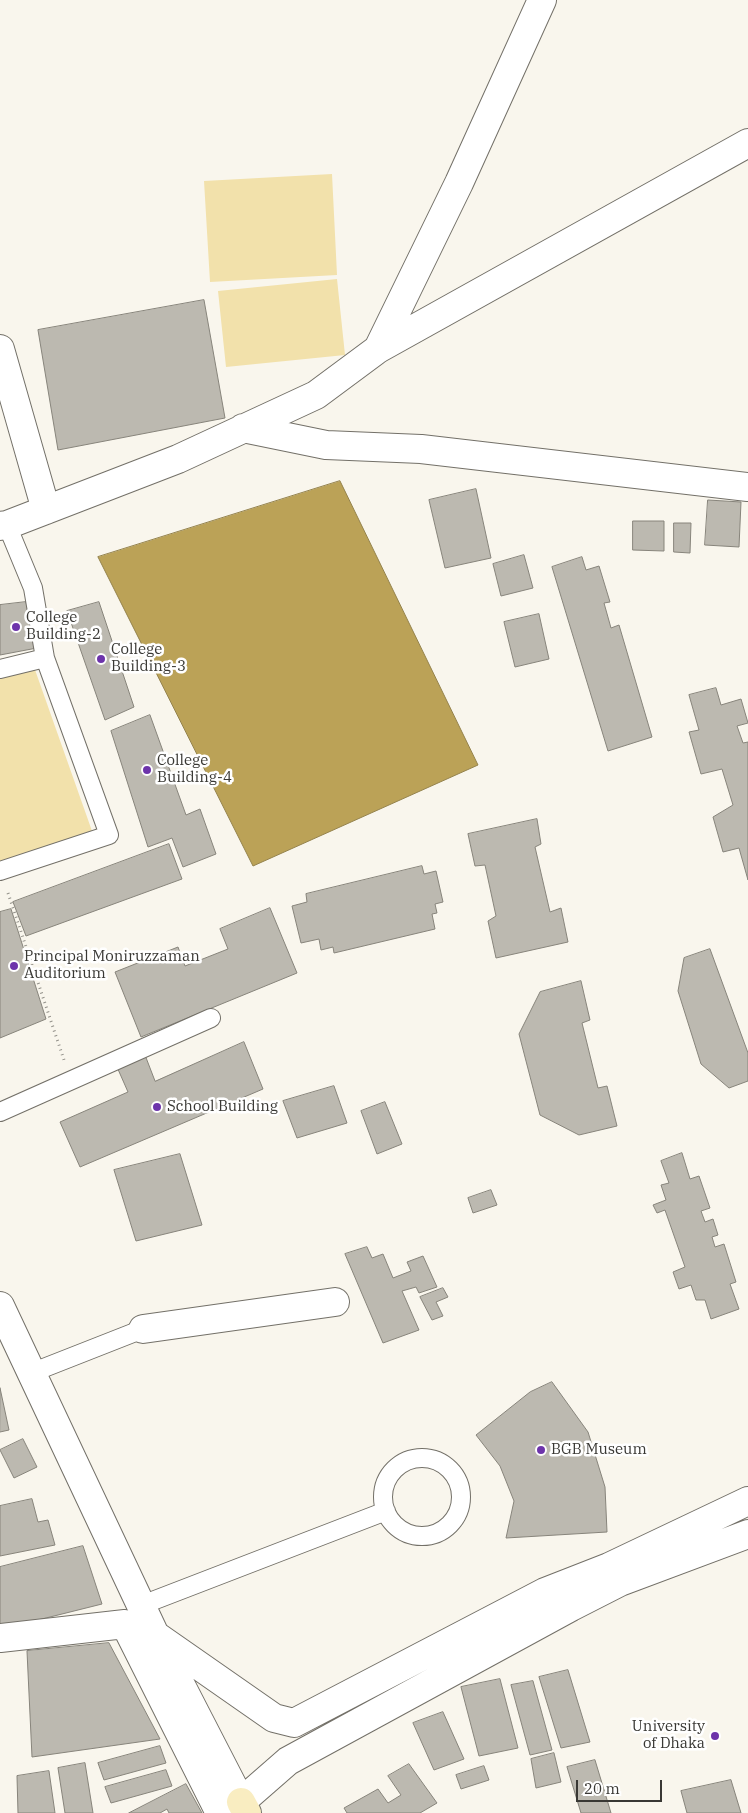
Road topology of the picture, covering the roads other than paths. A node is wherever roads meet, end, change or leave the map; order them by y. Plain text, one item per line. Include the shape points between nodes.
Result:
1 (542, 0) edge
2 (748, 143) edge
3 (0, 348) edge
4 (378, 349) junction
5 (243, 428) junction
6 (748, 486) edge
7 (46, 510) junction
8 (3, 525) edge
9 (45, 658) junction
10 (0, 668) edge
11 (0, 871) edge
12 (211, 1018) dead end
13 (0, 1112) edge
14 (335, 1302) dead end
15 (0, 1306) edge
16 (143, 1329) joint
17 (32, 1373) junction
18 (748, 1501) edge
19 (386, 1511) junction
20 (748, 1534) edge
21 (568, 1596) junction
22 (142, 1605) junction
23 (156, 1635) junction
24 (0, 1638) edge
25 (235, 1810) edge

1 - 4 street via 459,183
2 - 4 street
3 - 7 street
4 - 5 street via 316,395
5 - 6 street via 326,445 421,449
5 - 7 street via 178,458
7 - 8 street
8 - 9 lane via 33,588
9 - 10 lane
9 - 11 lane via 109,835
12 - 13 lane
14 - 16 street
15 - 17 street
16 - 17 lane
17 - 22 street
18 - 21 street via 608,1566
19 - 19 lane via 393,1523 415,1536 441,1532 458,1512 460,1486 446,1466 434,1460 410,1460 399,1466 387,1481 383,1499
19 - 22 lane
20 - 21 street via 620,1582
21 - 23 street via 544,1592 294,1724 274,1718
21 - 25 street via 288,1761
22 - 23 street
23 - 25 street
24 - 25 street via 125,1624

